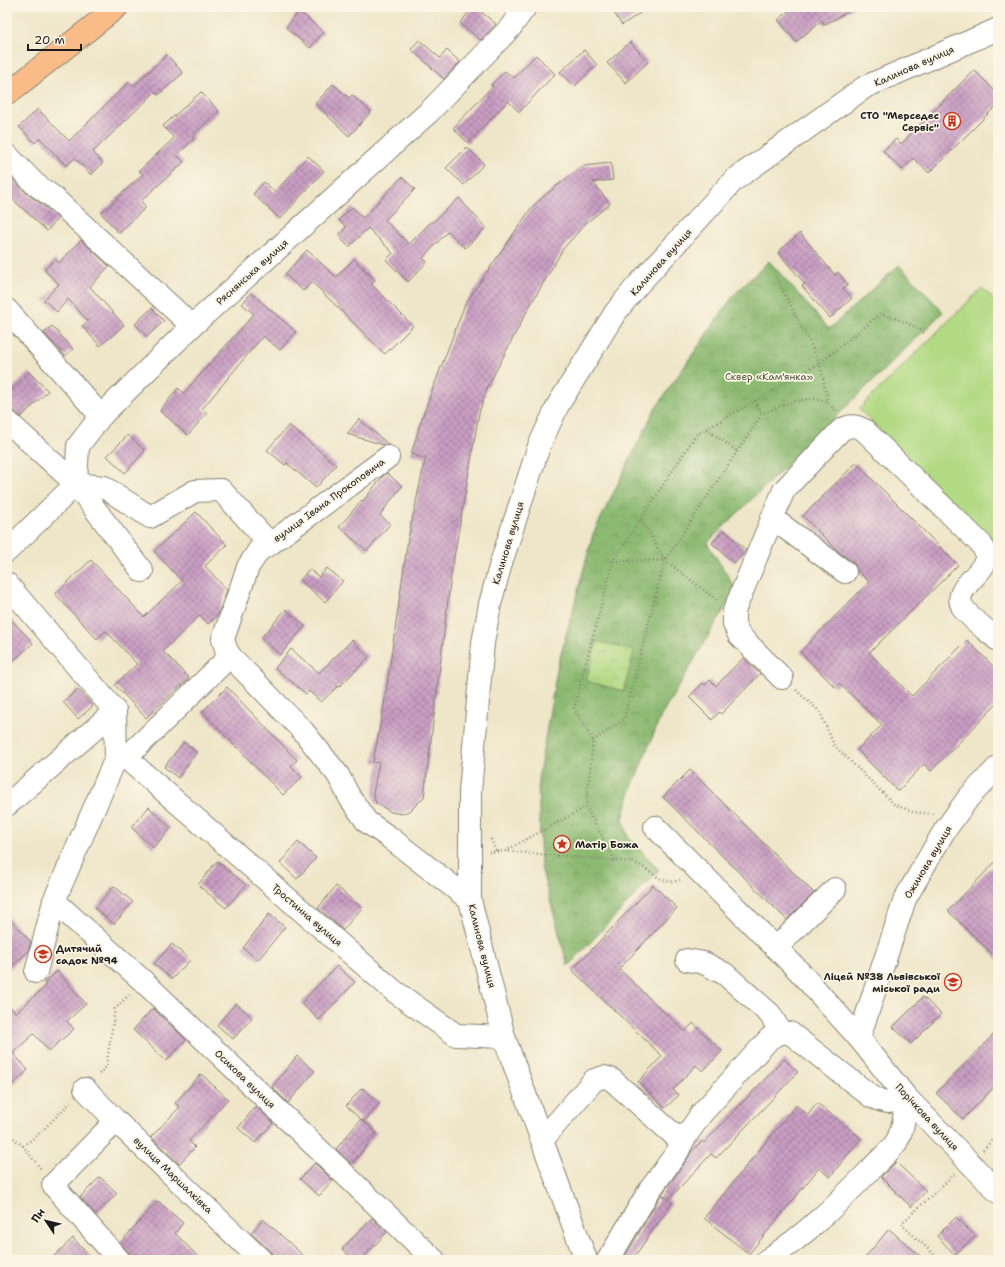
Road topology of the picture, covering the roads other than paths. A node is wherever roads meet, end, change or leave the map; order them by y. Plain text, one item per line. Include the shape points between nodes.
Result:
1 (116, 7) edge
2 (525, 7) edge
3 (998, 29) edge
4 (7, 94) edge
5 (7, 155) edge
6 (7, 310) edge
7 (192, 326) junction
8 (101, 416) junction
9 (7, 421) edge
10 (388, 457) dead end
11 (76, 479) junction
12 (772, 518) junction
13 (270, 544) junction
14 (7, 551) edge
15 (142, 571) dead end
16 (845, 572) dead end
17 (7, 584) edge
18 (998, 640) edge
19 (230, 656) junction
20 (782, 678) road end
21 (115, 711) junction
22 (121, 758) junction
23 (998, 767) edge
24 (7, 805) edge
25 (655, 827) dead end
26 (835, 889) dead end
27 (54, 900) junction
28 (470, 900) junction
29 (776, 948) junction
30 (687, 960) dead end
31 (36, 972) dead end
32 (781, 1033) junction
33 (504, 1037) junction
34 (859, 1038) junction
35 (85, 1088) road end
36 (906, 1097) junction
37 (116, 1121) junction
38 (542, 1140) junction
39 (682, 1142) junction
40 (998, 1192) edge
41 (119, 1260) edge
42 (261, 1260) edge
43 (434, 1260) edge
44 (586, 1260) edge
45 (608, 1260) edge
46 (767, 1260) edge

1 - 4 main road
2 - 7 street, Ряснянська вулиця via 510,28 430,111
3 - 28 street, Калинова вулиця via 865,87 734,180 615,313 558,405 539,446 501,563 483,643 470,792
5 - 7 street via 34,184 53,197
6 - 8 street
7 - 8 street, Ряснянська вулиця
8 - 11 street, Ряснянська вулиця via 78,446
9 - 11 street
10 - 13 street, вулиця Івана Прокоповича
11 - 13 street, вулиця Івана Прокоповича via 104,487 150,517 195,491 221,490
11 - 14 street
11 - 15 street
12 - 16 street
12 - 18 street via 784,490 841,430 848,426 857,426 981,544 986,559 960,597 961,605
12 - 20 street via 736,605 734,624 739,635
13 - 19 street, вулиця Івана Прокоповича via 259,550 248,567 223,639
17 - 21 street
19 - 22 street
19 - 28 street, вулиця Івана Прокоповича via 303,731 338,775 367,822
21 - 22 street
21 - 24 street
22 - 27 street
22 - 33 street, Тростинна вулиця via 394,991 456,1035
23 - 34 street, Ожинова вулиця via 969,797 943,832 905,899
25 - 29 street, Порічкова вулиця
26 - 29 street
27 - 31 street
27 - 43 street, Осикова вулиця via 143,981
28 - 33 street, Калинова вулиця
29 - 34 street, Порічкова вулиця
30 - 32 street via 704,963 725,974 770,1014
32 - 36 street via 790,1033 872,1097 891,1102
32 - 39 street via 770,1038 702,1112
33 - 38 street, Калинова вулиця
34 - 36 street, Порічкова вулиця
35 - 37 street, вулиця Маршалківка
36 - 40 street, Порічкова вулиця
36 - 46 street via 904,1121 896,1143 810,1227
37 - 41 street via 53,1185
37 - 42 street, вулиця Маршалківка
38 - 39 street via 594,1080 604,1077 611,1079
38 - 44 street, Калинова вулиця
39 - 45 street

